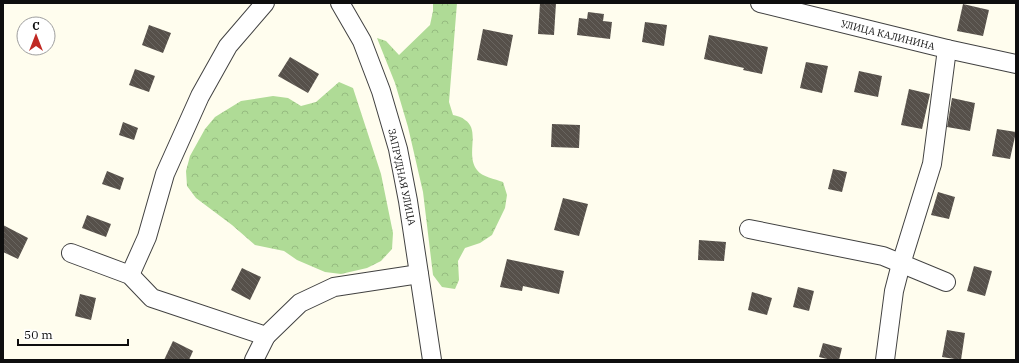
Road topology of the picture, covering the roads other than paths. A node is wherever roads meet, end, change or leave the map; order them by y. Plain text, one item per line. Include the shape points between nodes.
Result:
1 (265, 3) edge
2 (340, 3) edge
3 (760, 3) edge
4 (947, 49) junction
5 (1016, 64) edge
6 (749, 229) dead end
7 (71, 253) dead end
8 (901, 264) junction
9 (419, 274) junction
10 (130, 275) junction
11 (946, 282) dead end
12 (266, 336) junction
13 (254, 360) edge
14 (432, 360) edge
15 (885, 360) edge

1 - 10 street via 228,46 200,96 164,174 147,237
2 - 9 street, ЗАПРУДНАЯ УЛИЦА via 362,41 381,91 398,149
3 - 4 street, УЛИЦА КАЛИНИНА
4 - 5 street, УЛИЦА КАЛИНИНА
4 - 8 street via 932,164
6 - 8 street via 883,256
7 - 10 street
8 - 11 street
8 - 15 street via 894,291
9 - 12 street via 334,287 300,303
9 - 14 street, ЗАПРУДНАЯ УЛИЦА
10 - 12 street via 152,298
12 - 13 street

